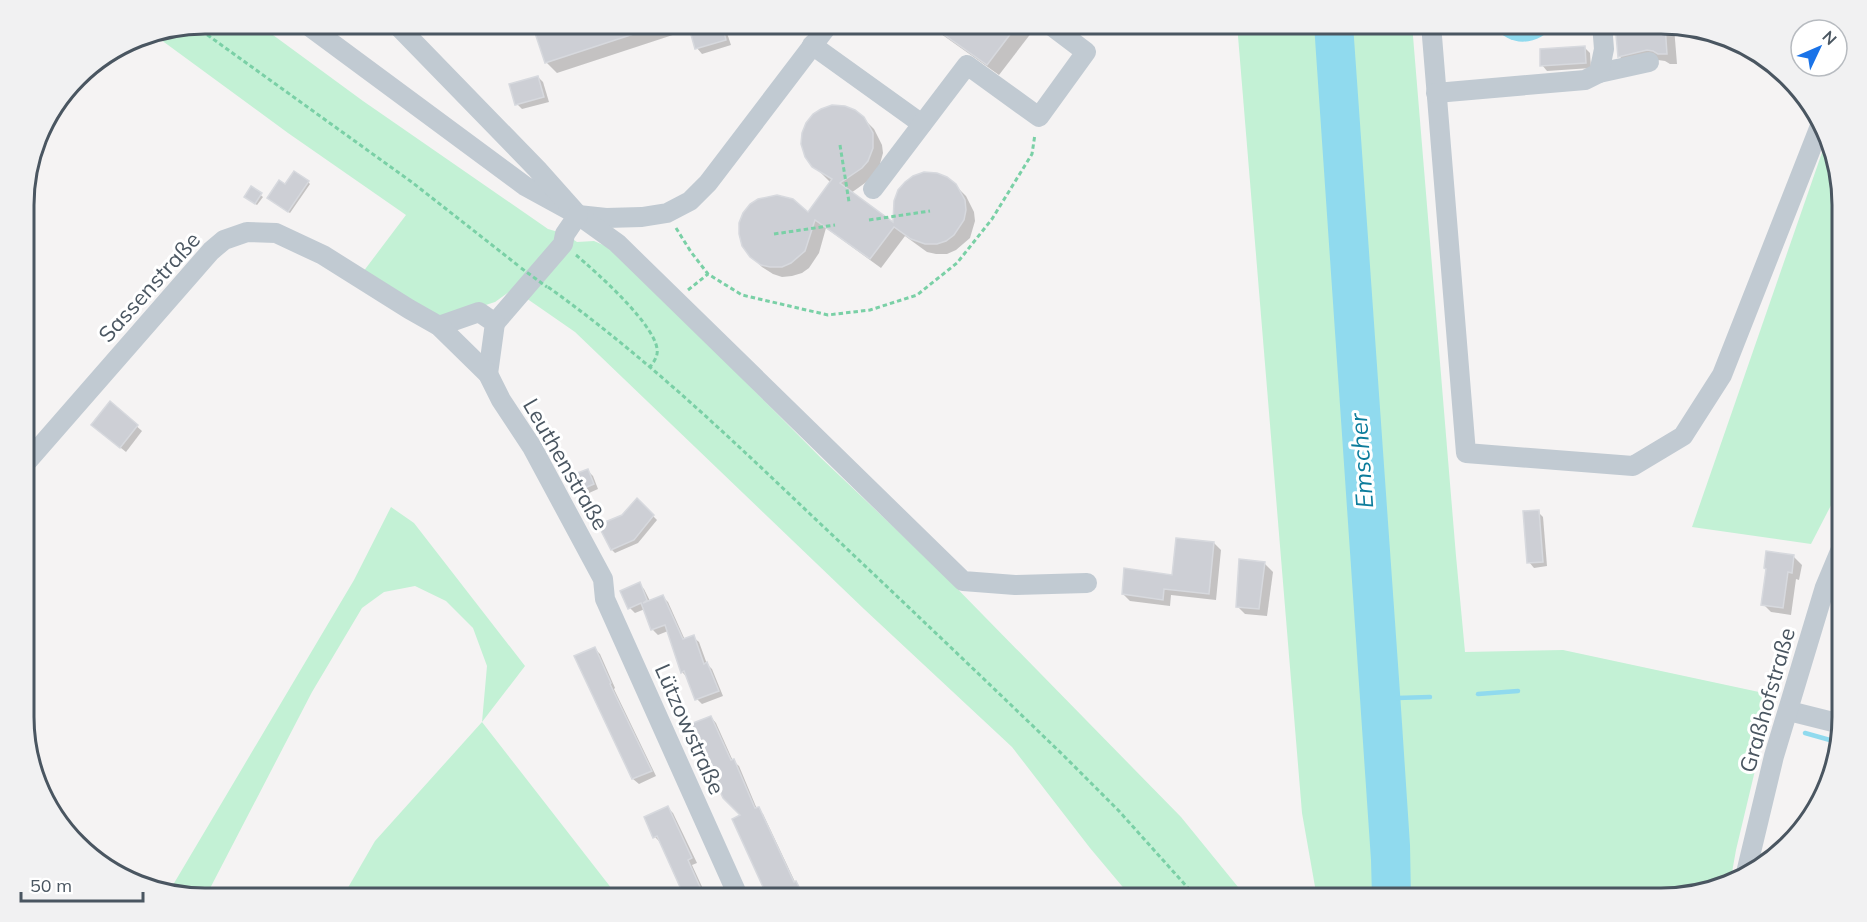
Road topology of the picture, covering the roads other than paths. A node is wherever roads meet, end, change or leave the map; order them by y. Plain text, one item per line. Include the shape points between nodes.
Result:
1 (321, 35) edge
2 (407, 35) edge
3 (820, 35) edge
4 (1064, 35) edge
5 (1432, 35) edge
6 (1603, 35) edge
7 (812, 45) junction
8 (1649, 62) dead end
9 (1599, 73) junction
10 (1436, 93) junction
11 (922, 124) junction
12 (1817, 134) edge
13 (873, 189) dead end
14 (579, 215) junction
15 (495, 323) junction
16 (440, 326) junction
17 (488, 374) junction
18 (35, 453) edge
19 (1832, 570) edge
20 (603, 579) joint
21 (1088, 583) dead end
22 (1789, 711) junction
23 (1832, 722) edge
24 (1748, 864) edge
25 (734, 888) edge

1 - 14 street via 525,186
2 - 14 street
3 - 7 street
4 - 11 street via 1086,52 1039,117 967,65
5 - 10 street
6 - 9 street
7 - 11 street
7 - 14 street via 708,183 690,201 667,213 642,218
8 - 9 street
9 - 10 street via 1585,81
10 - 12 street via 1466,453 1633,466 1683,436 1722,375
11 - 13 street
14 - 15 street via 565,234 563,244
14 - 21 street via 617,243 963,581 1015,585
15 - 16 street via 479,312
15 - 17 street
16 - 17 street, Sassenstraße
16 - 18 street, Sassenstraße via 276,232 247,232 224,240 211,251
17 - 20 street, Leuthenstraße
19 - 22 street, Graßhofstraße
20 - 25 street, Lützowstraße via 605,599
22 - 23 street
22 - 24 street, Graßhofstraße

